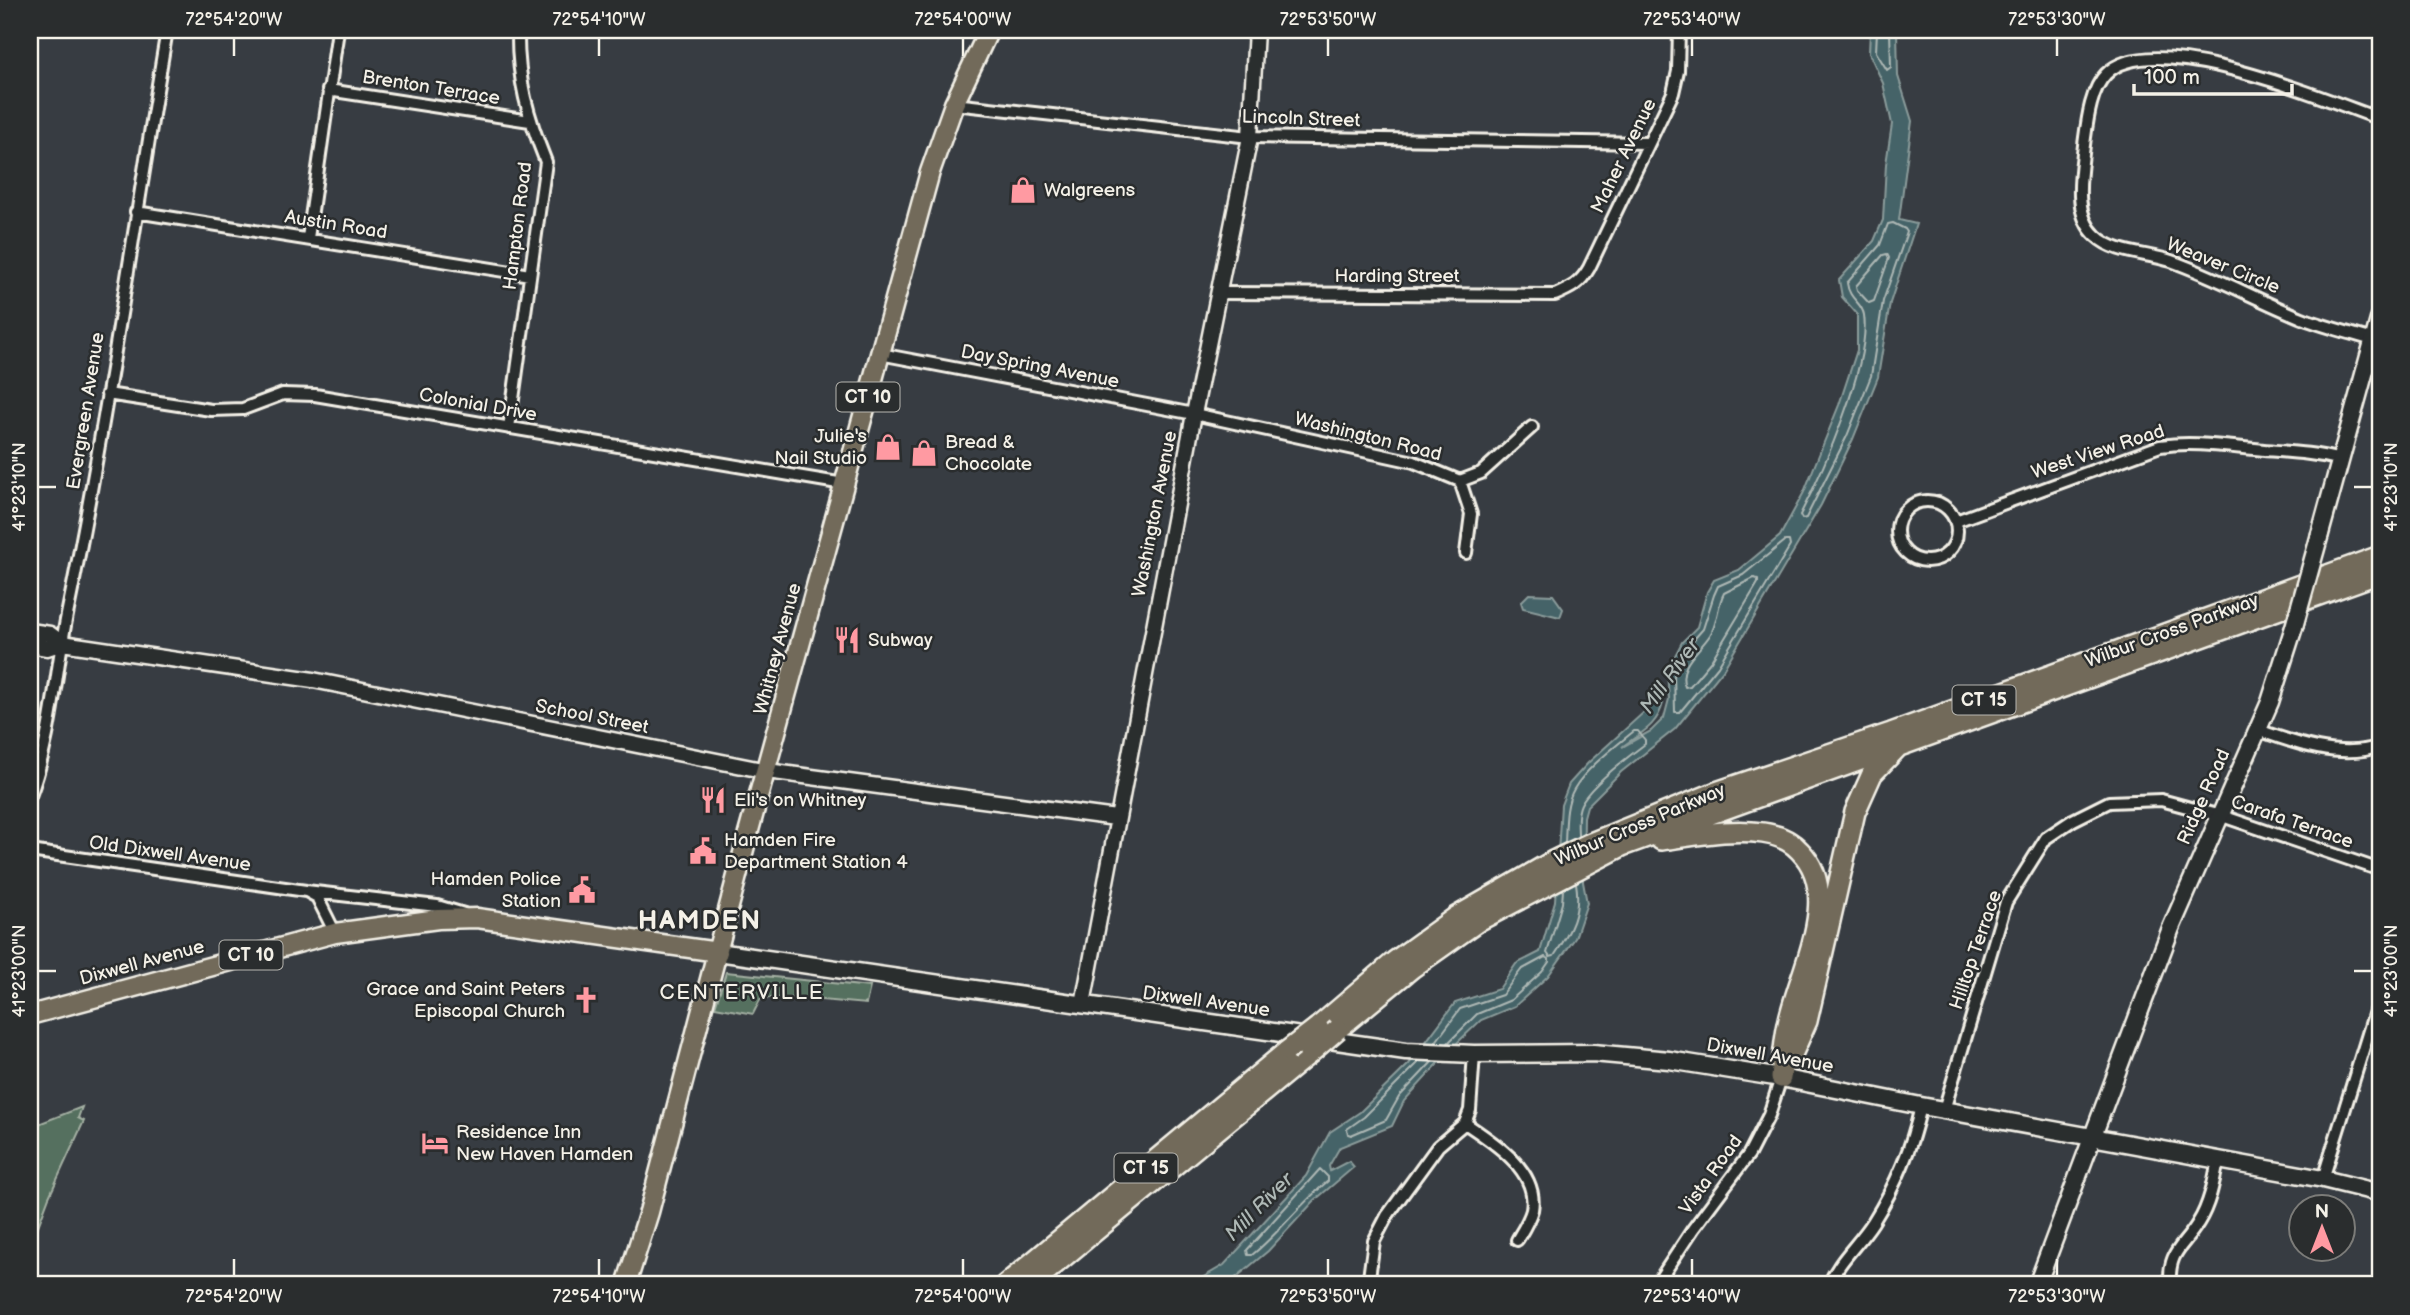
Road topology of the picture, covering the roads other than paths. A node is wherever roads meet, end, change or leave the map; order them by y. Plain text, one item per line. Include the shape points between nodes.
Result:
1 (167, 30) edge
2 (338, 30) edge
3 (518, 30) edge
4 (989, 30) edge
5 (1256, 30) edge
6 (1679, 30) edge
7 (328, 90) junction
8 (954, 104) junction
9 (2380, 119) edge
10 (530, 121) junction
11 (1250, 137) junction
12 (1649, 143) junction
13 (136, 212) junction
14 (308, 238) junction
15 (530, 275) junction
16 (1573, 288) joint
17 (1219, 293) junction
18 (2380, 316) edge
19 (2374, 340) junction
20 (880, 354) junction
21 (107, 394) junction
22 (1194, 414) junction
23 (1532, 427) dead end
24 (509, 428) junction
25 (2340, 460) junction
26 (1460, 481) junction
27 (844, 484) junction
28 (1956, 521) junction
29 (1466, 553) dead end
30 (2380, 556) edge
31 (2380, 573) edge
32 (30, 631) edge
33 (62, 643) junction
34 (30, 645) edge
35 (2258, 730) junction
36 (1901, 744) junction
37 (2380, 746) edge
38 (767, 771) junction
39 (30, 796) edge
40 (2109, 802) joint
41 (2218, 815) junction
42 (1116, 818) junction
43 (1622, 846) junction
44 (30, 851) edge
45 (1588, 853) junction
46 (1555, 870) junction
47 (2380, 870) edge
48 (306, 891) junction
49 (477, 918) junction
50 (335, 933) junction
51 (718, 951) junction
52 (2380, 995) edge
53 (1083, 1004) junction
54 (30, 1015) edge
55 (1474, 1054) junction
56 (1781, 1077) junction
57 (1921, 1106) junction
58 (1944, 1110) junction
59 (1465, 1123) junction
60 (2093, 1137) junction
61 (2218, 1160) junction
62 (2323, 1179) junction
63 (2380, 1193) edge
64 (1517, 1240) dead end
65 (626, 1285) edge
66 (1006, 1285) edge
67 (1030, 1285) edge
68 (1368, 1285) edge
69 (1656, 1285) edge
70 (1829, 1285) edge
71 (2037, 1285) edge
72 (2170, 1285) edge

1 - 13 street, Evergreen Avenue
2 - 7 street
3 - 10 street, Hampton Road via 517,61
4 - 8 main road, Whitney Avenue / CT 10
5 - 11 street, Washington Avenue
6 - 12 street, Maher Avenue via 1673,93
7 - 10 street, Brenton Terrace
7 - 14 street
8 - 11 street, Lincoln Street
8 - 20 main road, Whitney Avenue / CT 10 via 930,172
9 - 19 street, Weaver Circle via 2212,64 2129,61 2115,66 2098,85 2085,137 2080,194 2088,228 2111,245 2204,273 2303,318
10 - 15 street, Hampton Road via 546,162
11 - 12 street, Lincoln Street
11 - 17 street, Washington Avenue
12 - 16 street, Maher Avenue via 1589,268
13 - 14 street, Austin Road
13 - 21 street, Evergreen Avenue
14 - 15 street, Austin Road
15 - 24 street, Hampton Road
16 - 17 street, Harding Street via 1555,295
17 - 22 street, Washington Avenue
18 - 19 main road, Ridge Road
19 - 25 main road, Ridge Road
20 - 22 street, Day Spring Avenue
20 - 27 main road, Whitney Avenue / CT 10
21 - 24 street, Colonial Drive via 211,411 243,409 283,394 315,395
21 - 33 street, Evergreen Avenue
22 - 26 street, Washington Road via 1413,462
22 - 42 street, Washington Avenue
23 - 26 street via 1481,473
24 - 27 street, Colonial Drive
25 - 28 street, West View Road via 2216,445 2160,446
25 - 35 main road, Ridge Road, bridge via 2276,687
26 - 29 street, Washington Road via 1471,514
27 - 38 main road, Whitney Avenue / CT 10
28 - 28 street via 1945,507 1928,501 1911,505 1899,519 1900,546 1912,557 1937,559 1953,546
30 - 45 highway, Wilbur Cross Parkway / CT 15 via 1716,792
31 - 36 highway, Wilbur Cross Parkway / CT 15
32 - 33 street via 50,634
33 - 34 street via 47,648
33 - 38 street, School Street via 313,680
33 - 39 street, Evergreen Avenue via 43,754
35 - 37 street via 2321,748
35 - 41 main road, Ridge Road
36 - 43 highway, Wilbur Cross Parkway / CT 15
36 - 56 highway via 1872,774 1855,812 1807,1021
38 - 42 street, School Street
38 - 51 main road, Whitney Avenue / CT 10
40 - 41 street, Carafa Terrace via 2161,800
40 - 58 street, Hilltop Terrace via 2046,838 2007,902
41 - 47 street, Carafa Terrace
41 - 60 main road, Ridge Road
42 - 53 street, Washington Avenue
43 - 45 highway, Wilbur Cross Parkway / CT 15
43 - 56 highway via 1723,832 1764,833 1792,843 1809,860 1819,881 1816,928 1788,1024
44 - 48 street, Old Dixwell Avenue
45 - 46 highway, Wilbur Cross Parkway / CT 15
46 - 66 highway, Wilbur Cross Parkway / CT 15, bridge via 1456,917 1395,961
46 - 67 highway, Wilbur Cross Parkway / CT 15, bridge via 1412,968
48 - 49 street, Old Dixwell Avenue via 437,906
48 - 50 street via 317,897
49 - 50 main road, Dixwell Avenue / CT 10
49 - 51 main road, Dixwell Avenue / CT 10
50 - 54 main road, Dixwell Avenue / CT 10
51 - 53 main road, Dixwell Avenue
51 - 65 main road, Whitney Avenue
52 - 62 street
53 - 55 main road, Dixwell Avenue via 1414,1051
55 - 56 main road, Dixwell Avenue via 1630,1055
55 - 59 street
56 - 57 main road, Dixwell Avenue
56 - 69 street, Vista Road via 1766,1123 1749,1154
57 - 58 main road, Dixwell Avenue
57 - 70 street via 1891,1193
58 - 60 main road, Dixwell Avenue
59 - 64 street via 1521,1168 1527,1180 1532,1208
59 - 68 street via 1438,1146 1387,1216 1374,1241
60 - 61 main road, Dixwell Avenue
60 - 71 main road, Ridge Road
61 - 62 main road, Dixwell Avenue
61 - 72 street via 2211,1194 2198,1223 2176,1250
62 - 63 main road, Dixwell Avenue

